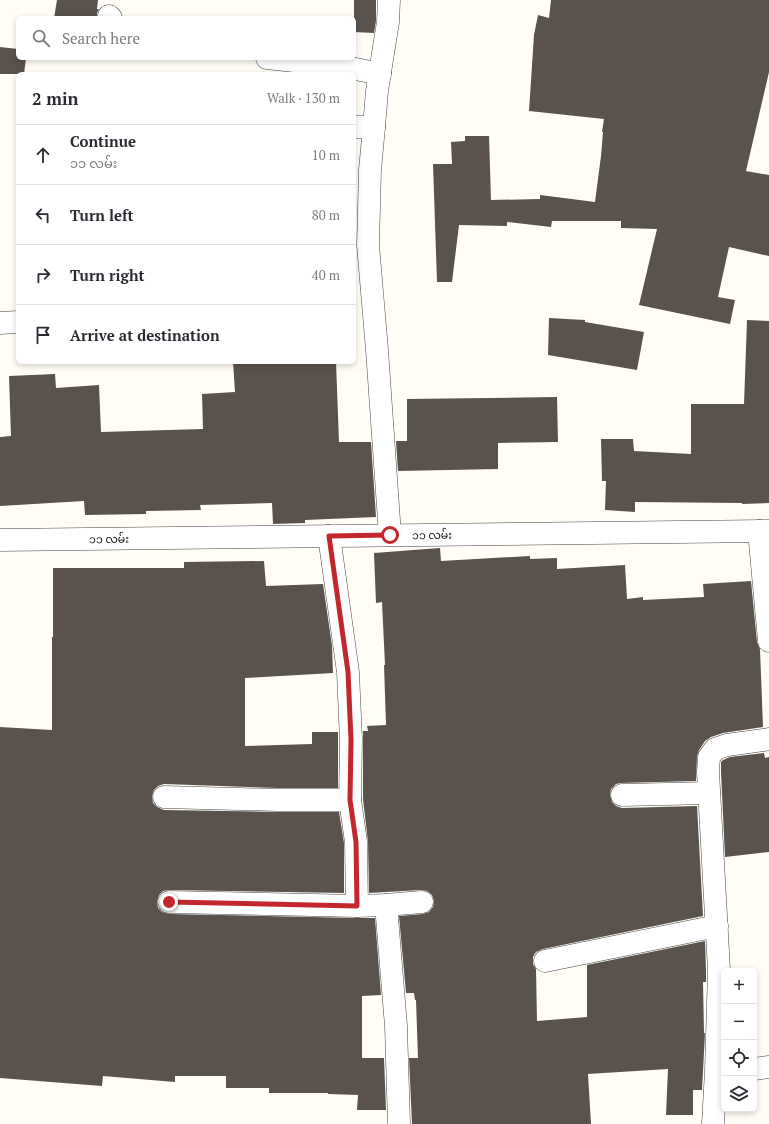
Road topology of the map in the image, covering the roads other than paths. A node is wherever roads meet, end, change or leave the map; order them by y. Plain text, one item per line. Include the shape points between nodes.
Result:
1 (389, 0) edge
2 (286, 60) edge
3 (380, 74) junction
4 (364, 127) edge
5 (16, 322) edge
6 (0, 323) edge
7 (764, 531) edge
8 (390, 535) junction
9 (329, 536) junction
10 (0, 540) edge
11 (769, 641) edge
12 (769, 739) edge
13 (709, 793) junction
14 (622, 795) dead end
15 (164, 797) dead end
16 (350, 800) junction
17 (169, 902) dead end
18 (422, 902) dead end
19 (386, 905) junction
20 (357, 906) junction
21 (717, 926) junction
22 (545, 961) dead end
23 (769, 1067) edge
24 (757, 1068) edge
25 (720, 1071) edge
26 (399, 1124) edge
27 (713, 1124) edge

1 - 3 street
2 - 3 street via 341,66
3 - 4 street via 377,91
4 - 8 street via 370,170 368,245
5 - 6 street
7 - 8 street, ၁၁ လမ်း
7 - 11 street
8 - 9 street, ၁၁ လမ်း
9 - 10 street, ၁၁ လမ်း
9 - 16 street via 348,672
12 - 13 street via 715,749 709,757
13 - 14 street
13 - 21 street
15 - 16 street
16 - 20 street via 356,842
17 - 20 street
18 - 19 street
19 - 20 street
19 - 26 street via 396,1026
21 - 22 street
21 - 25 street
23 - 24 street
25 - 27 street

